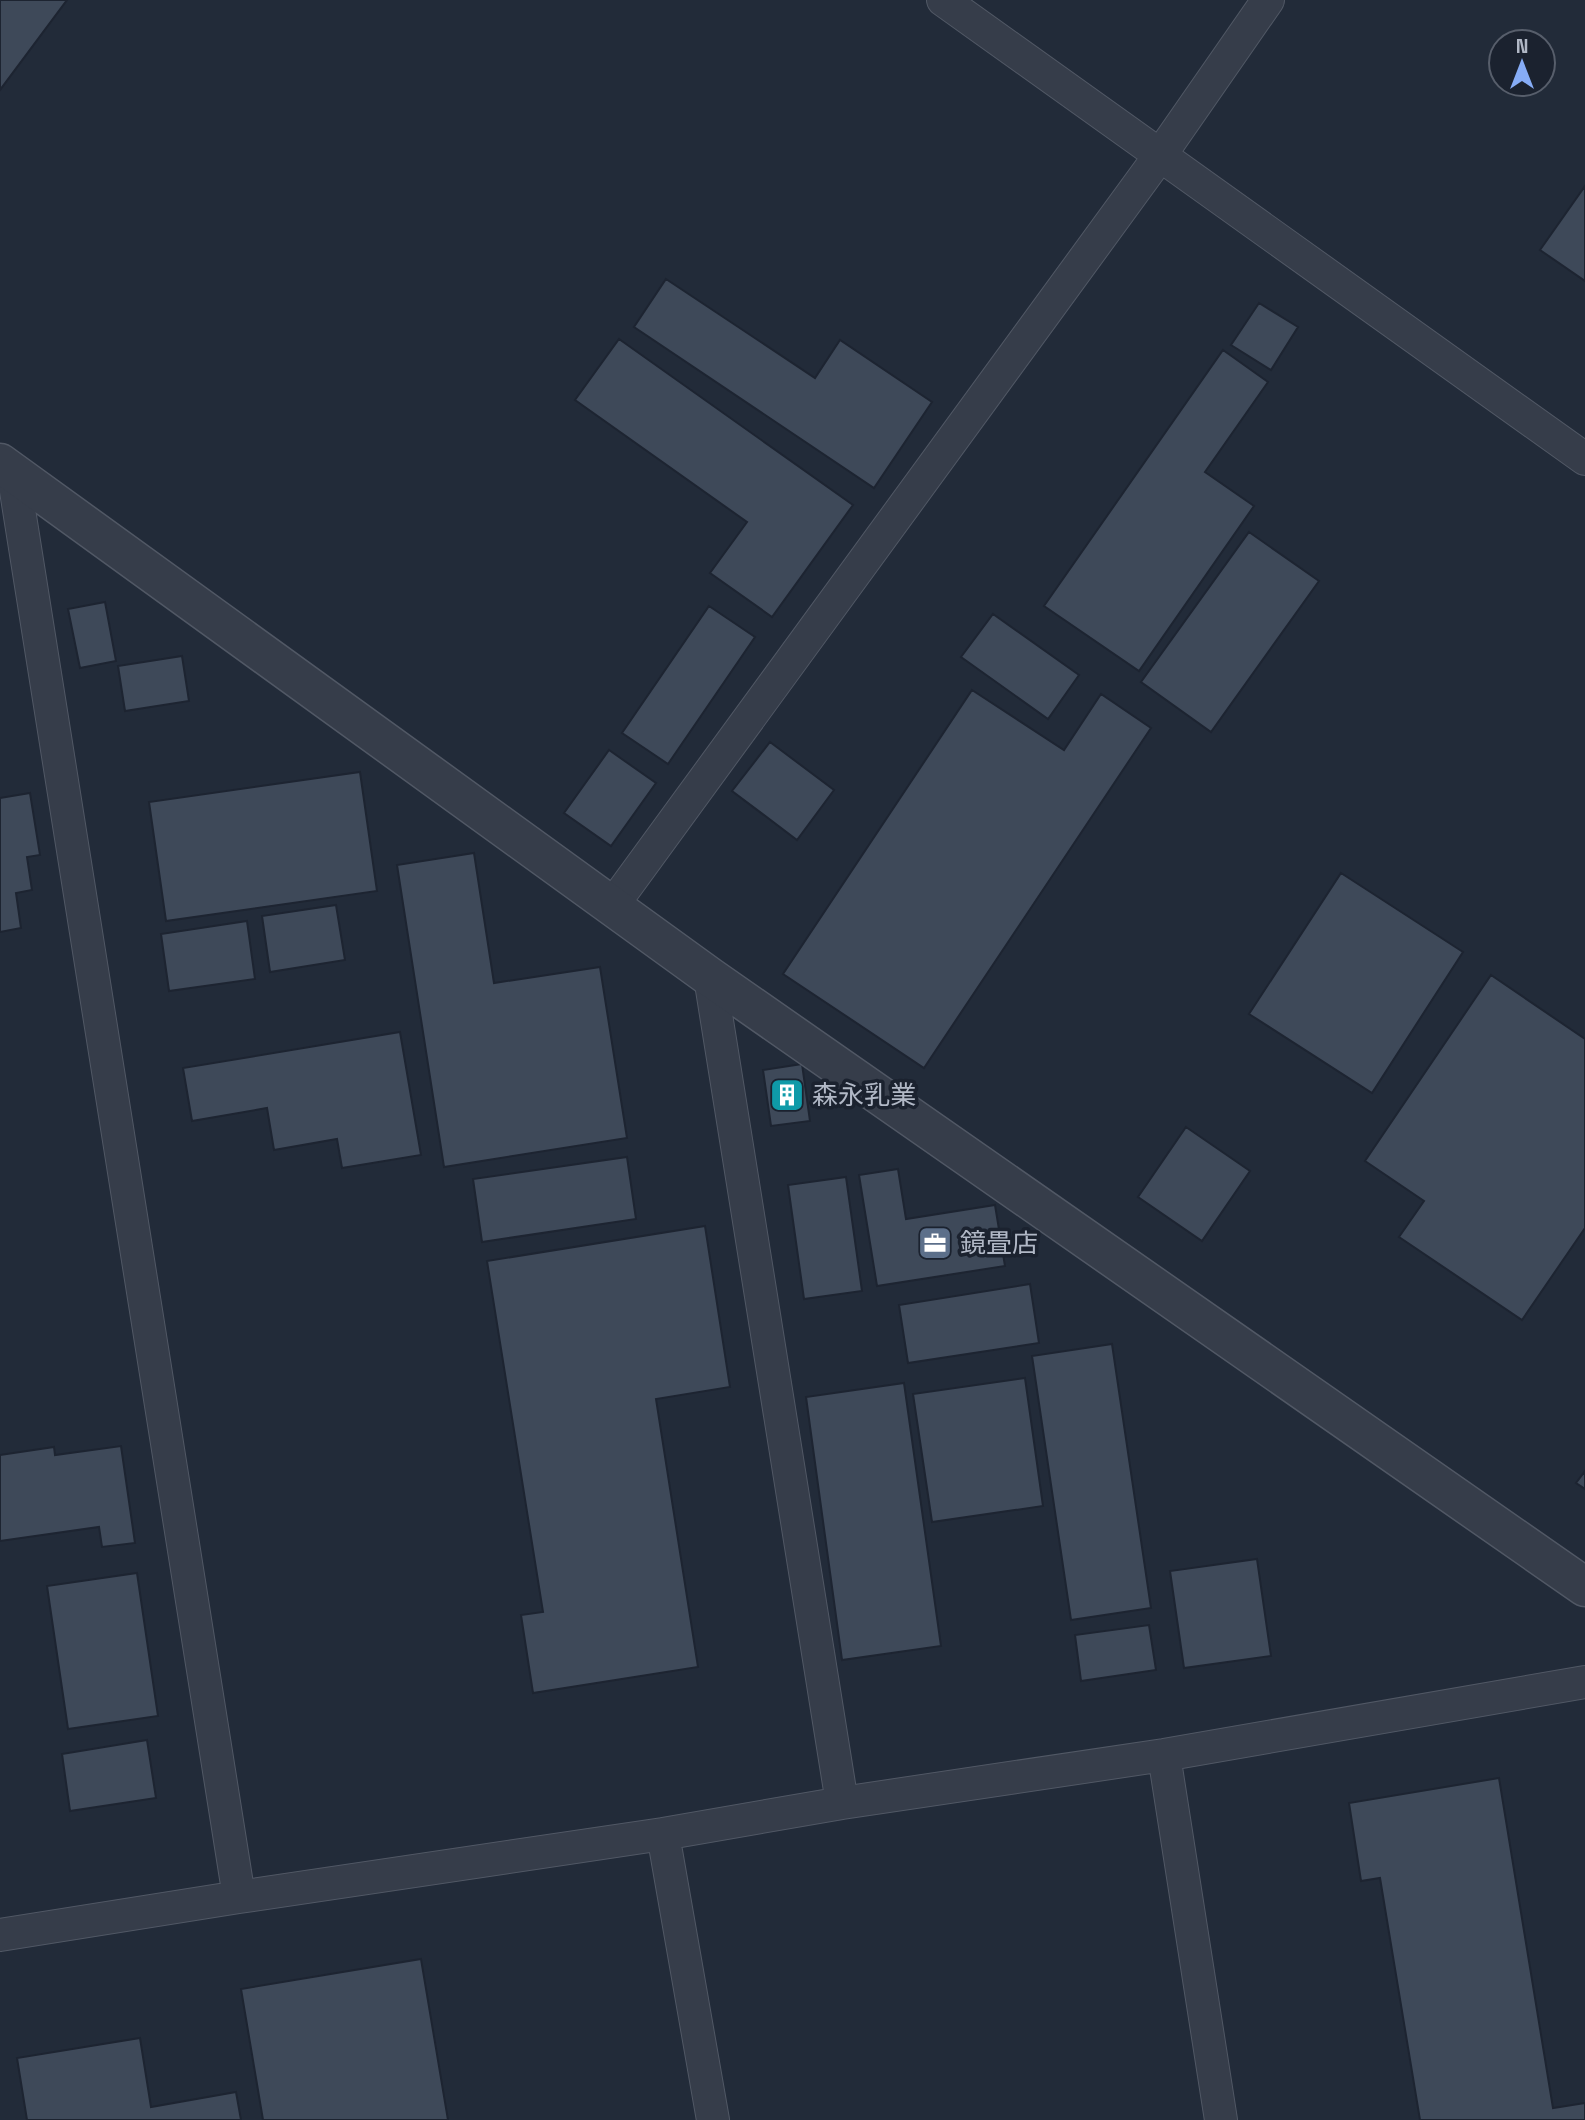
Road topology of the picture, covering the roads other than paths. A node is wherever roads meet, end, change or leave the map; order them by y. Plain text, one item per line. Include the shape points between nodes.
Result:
1 (943, 0) edge
2 (1268, 0) edge
3 (1161, 154) junction
4 (1585, 458) edge
5 (7, 468) edge
6 (612, 906) junction
7 (710, 977) junction
8 (1585, 1587) edge
9 (1585, 1682) edge
10 (1164, 1755) junction
11 (842, 1803) junction
12 (663, 1834) junction
13 (239, 1897) junction
14 (0, 1935) edge
15 (713, 2120) edge
16 (1221, 2120) edge

1 - 3 street
2 - 3 street
3 - 4 street
3 - 6 street
5 - 6 street
5 - 13 street
6 - 7 street
7 - 8 street
7 - 11 street
9 - 10 street
10 - 11 street
10 - 16 street
11 - 12 street
12 - 13 street
12 - 15 street
13 - 14 street

